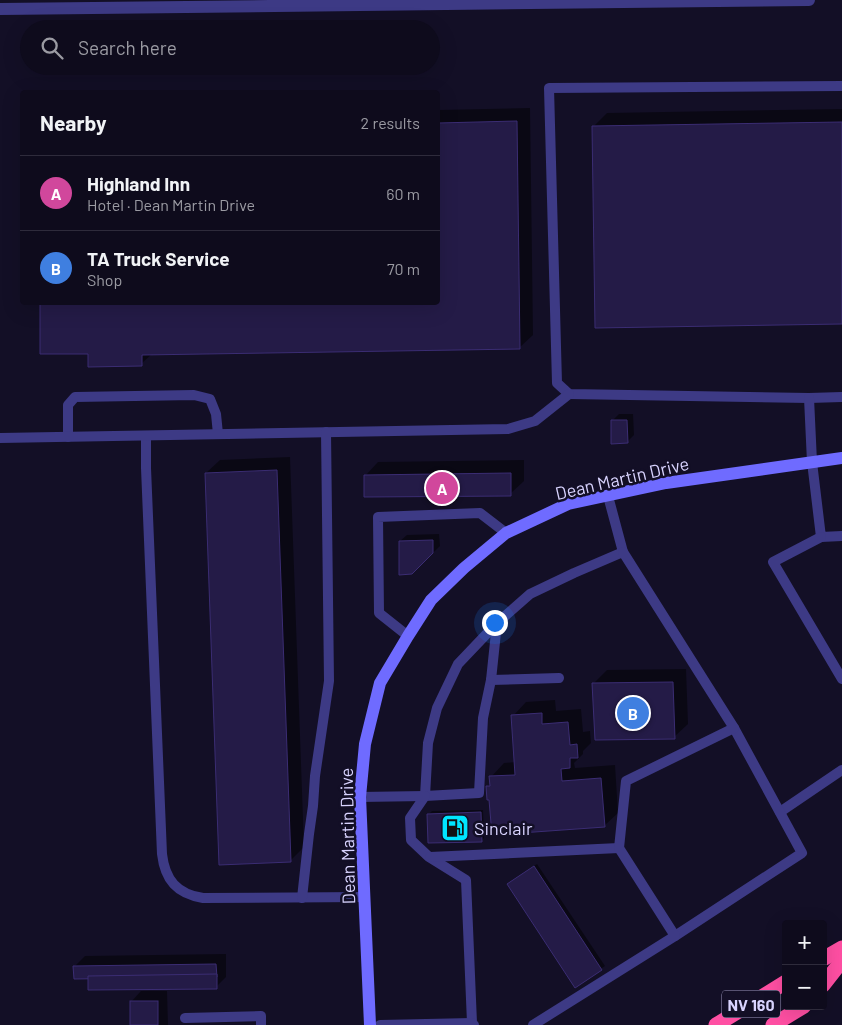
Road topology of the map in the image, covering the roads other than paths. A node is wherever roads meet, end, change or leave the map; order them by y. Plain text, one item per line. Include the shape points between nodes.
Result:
1 (809, 0) edge
2 (335, 3) edge
3 (0, 9) edge
4 (842, 86) edge
5 (569, 394) junction
6 (842, 397) edge
7 (809, 398) junction
8 (326, 432) junction
9 (218, 434) junction
10 (146, 436) junction
11 (68, 437) junction
12 (0, 438) edge
13 (842, 458) edge
14 (812, 462) junction
15 (608, 496) junction
16 (506, 533) junction
17 (842, 536) edge
18 (821, 537) junction
19 (623, 552) junction
20 (497, 622) junction
21 (408, 636) junction
22 (559, 678) dead end
23 (842, 679) edge
24 (491, 680) junction
25 (734, 728) junction
26 (842, 770) edge
27 (425, 796) junction
28 (360, 797) junction
29 (780, 812) junction
30 (619, 848) junction
31 (429, 857) junction
32 (364, 897) junction
33 (302, 898) junction
34 (675, 936) junction
35 (842, 948) edge
36 (827, 957) edge
37 (842, 961) edge
38 (827, 979) edge
39 (782, 984) edge
40 (797, 1010) edge
41 (184, 1018) dead end
42 (473, 1024) edge
43 (261, 1025) edge
44 (370, 1025) edge
45 (380, 1025) edge
46 (533, 1025) edge
47 (716, 1025) edge
48 (773, 1025) edge

1 - 2 street
2 - 3 street
4 - 5 lane via 548,88 557,383
5 - 7 lane
5 - 8 lane via 535,421 508,429
6 - 7 lane
7 - 14 lane
8 - 9 lane
8 - 33 lane via 329,681
9 - 10 lane
9 - 11 lane via 216,414 210,399 194,395 76,396 68,405
10 - 11 lane
10 - 33 lane via 162,854 167,875 183,892 203,898
11 - 12 lane
13 - 14 main road, Dean Martin Drive
14 - 15 main road, Dean Martin Drive via 666,483
14 - 18 lane
15 - 16 main road, Dean Martin Drive via 568,504
15 - 19 lane
16 - 21 main road, Dean Martin Drive via 431,600
16 - 21 lane via 480,513 378,517 379,613
17 - 18 lane
18 - 23 lane via 773,562
19 - 20 lane via 530,594
19 - 25 lane
20 - 24 lane
20 - 27 lane via 458,664 437,708 428,743
21 - 28 main road, Dean Martin Drive via 380,683 364,744
22 - 24 lane
24 - 27 lane via 483,718 479,793
25 - 29 lane
25 - 30 lane via 626,781
26 - 29 lane
27 - 28 lane
27 - 31 lane via 410,818 411,840
28 - 32 main road, Dean Martin Drive
29 - 34 lane via 802,853
30 - 31 lane
30 - 34 lane
31 - 42 lane via 466,880
32 - 33 lane
32 - 44 main road, Dean Martin Drive
34 - 46 lane
35 - 36 highway
37 - 38 highway
39 - 47 highway, NV 160
40 - 48 highway
41 - 43 lane via 261,1016
42 - 45 lane

